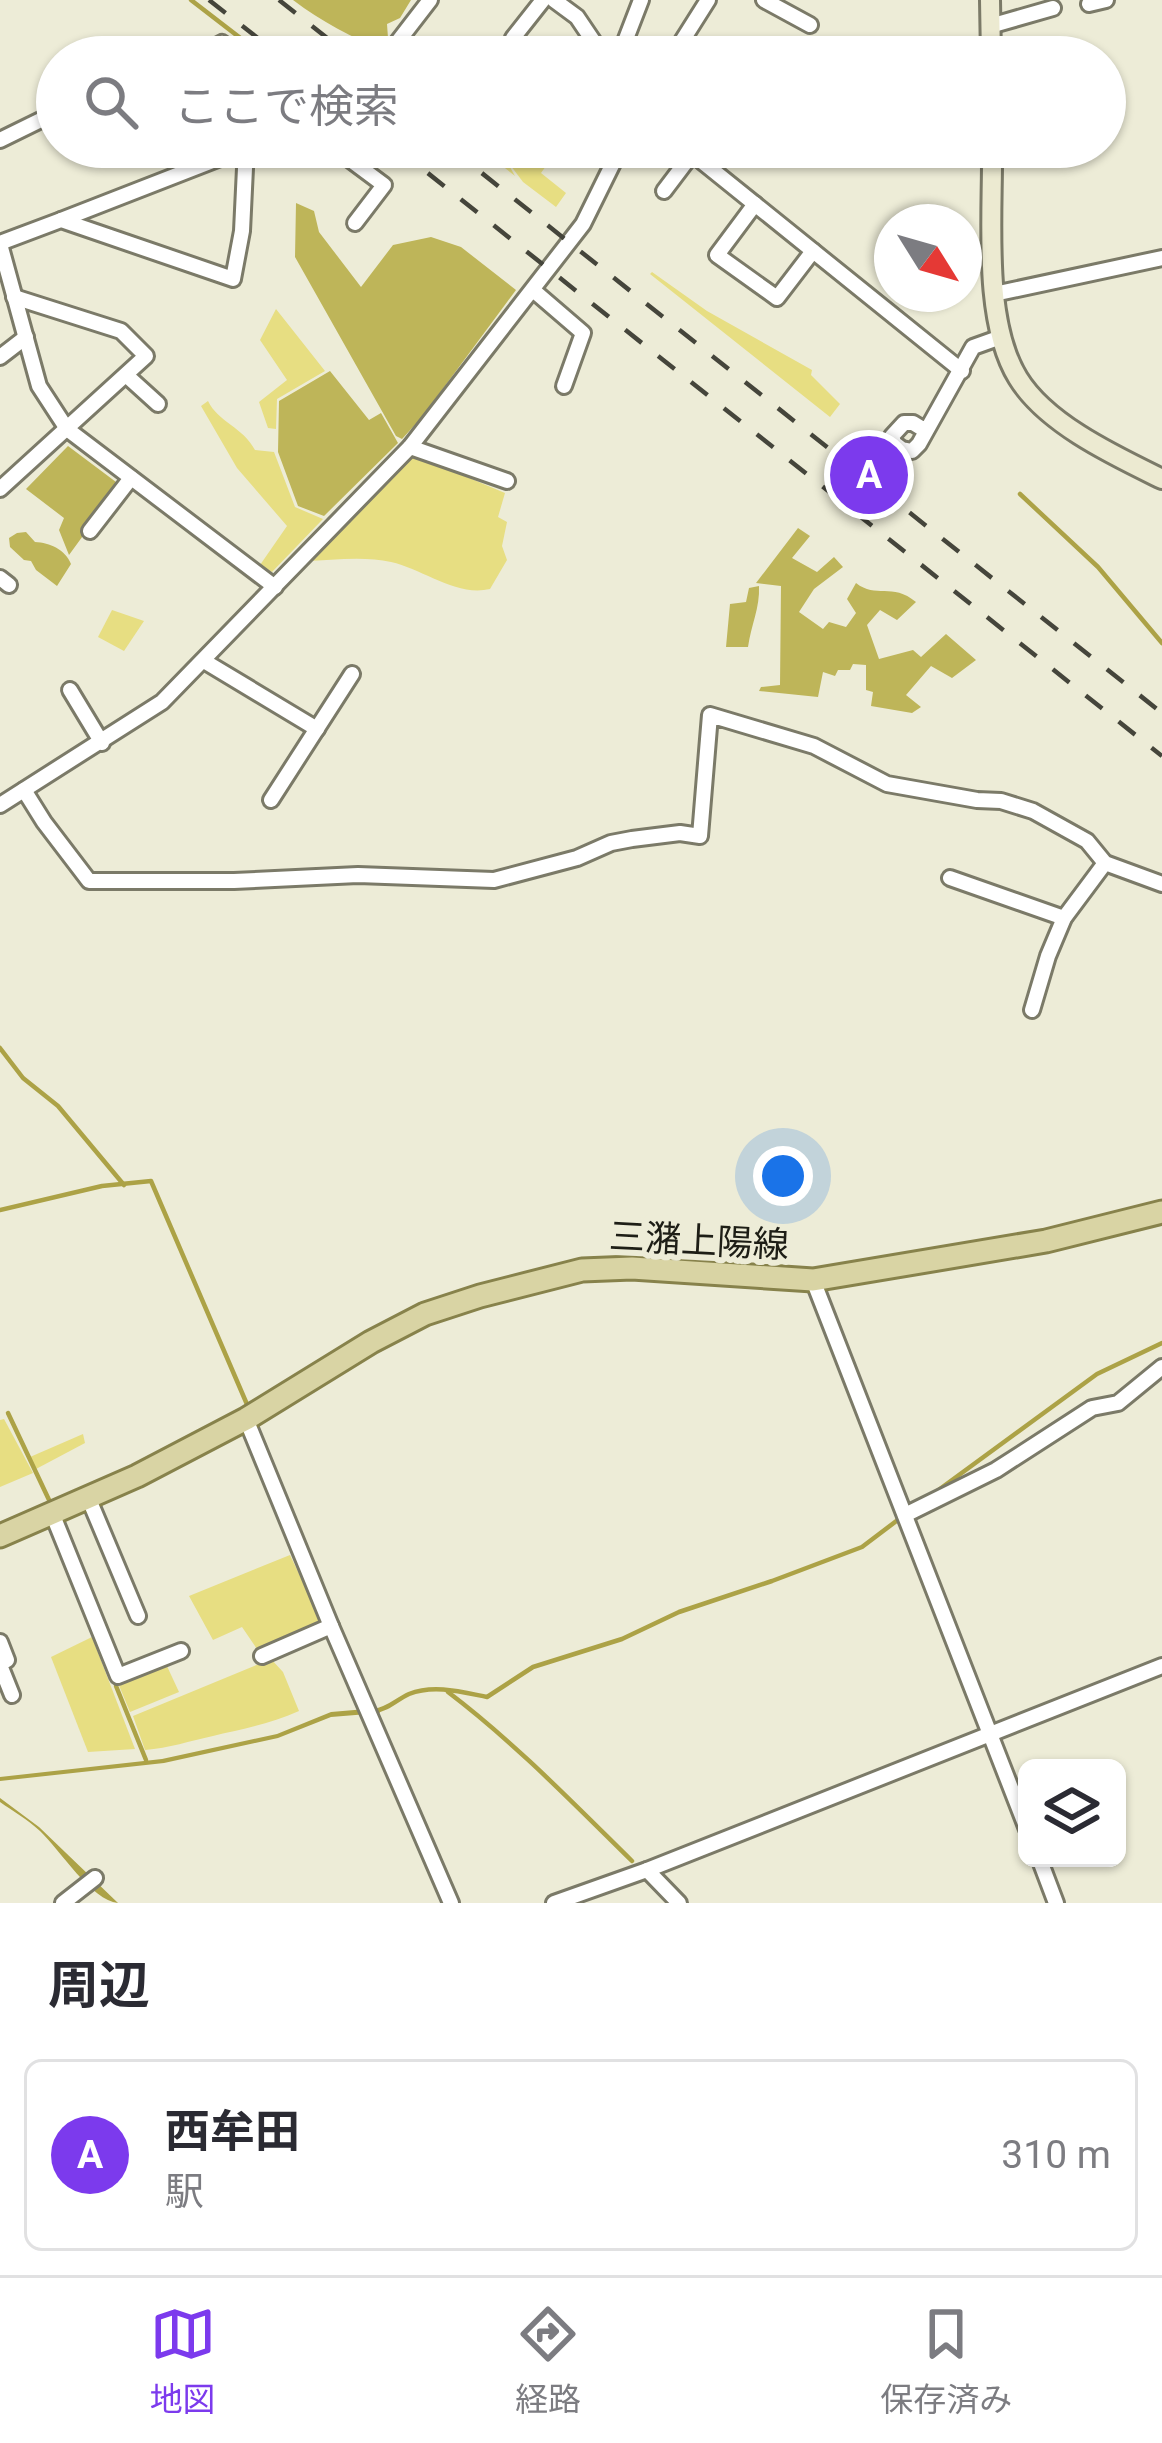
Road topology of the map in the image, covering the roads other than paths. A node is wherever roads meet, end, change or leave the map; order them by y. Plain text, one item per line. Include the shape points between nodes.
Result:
1 (430, 0) edge
2 (543, 0) edge
3 (554, 0) edge
4 (641, 0) edge
5 (708, 0) edge
6 (764, 0) edge
7 (990, 0) edge
8 (1106, 0) edge
9 (1089, 4) dead end
10 (1053, 8) dead end
11 (810, 25) dead end
12 (990, 26) junction
13 (402, 36) edge
14 (515, 36) edge
15 (590, 36) edge
16 (627, 36) edge
17 (685, 36) edge
18 (990, 36) edge
19 (36, 122) edge
20 (0, 140) edge
21 (195, 168) edge
22 (245, 168) edge
23 (361, 168) edge
24 (611, 168) edge
25 (677, 168) edge
26 (710, 168) edge
27 (992, 168) edge
28 (664, 191) dead end
29 (754, 204) junction
30 (61, 220) junction
31 (355, 223) dead end
32 (0, 243) edge
33 (813, 251) junction
34 (1162, 258) edge
35 (533, 290) junction
36 (994, 294) junction
37 (14, 297) junction
38 (1001, 337) junction
39 (26, 338) junction
40 (0, 357) edge
41 (962, 371) junction
42 (126, 375) junction
43 (564, 386) dead end
44 (158, 404) dead end
45 (67, 429) junction
46 (926, 431) dead end
47 (410, 447) junction
48 (131, 478) junction
49 (1162, 479) edge
50 (507, 481) dead end
51 (0, 489) edge
52 (90, 531) dead end
53 (275, 587) junction
54 (204, 661) junction
55 (352, 674) dead end
56 (70, 690) dead end
57 (317, 729) junction
58 (102, 743) junction
59 (24, 790) junction
60 (271, 800) dead end
61 (0, 805) edge
62 (1106, 862) junction
63 (950, 878) dead end
64 (1162, 884) edge
65 (1064, 918) junction
66 (1032, 1010) dead end
67 (1162, 1212) edge
68 (813, 1280) junction
69 (1162, 1367) edge
70 (246, 1419) junction
71 (88, 1497) junction
72 (52, 1513) junction
73 (904, 1515) junction
74 (0, 1536) edge
75 (138, 1616) dead end
76 (331, 1626) junction
77 (0, 1642) edge
78 (181, 1651) dead end
79 (262, 1656) dead end
80 (0, 1664) edge
81 (1162, 1666) edge
82 (12, 1695) dead end
83 (990, 1734) junction
84 (1018, 1805) edge
85 (1042, 1867) edge
86 (646, 1870) junction
87 (95, 1878) dead end
88 (63, 1903) edge
89 (451, 1903) edge
90 (554, 1903) edge
91 (679, 1903) edge
92 (1056, 1903) edge

1 - 13 street
2 - 14 street
3 - 15 street
4 - 16 street
5 - 17 street
6 - 11 street
7 - 12 main road
8 - 9 street
10 - 12 street
12 - 18 main road
19 - 20 street
21 - 30 street
22 - 30 street via 232,279
23 - 31 street via 384,185
24 - 35 street via 583,224
25 - 28 street
26 - 29 street
27 - 36 main road
29 - 33 street
29 - 33 street via 717,255 777,298
30 - 32 street
32 - 37 street
33 - 41 street
34 - 36 street
35 - 43 street via 583,333
35 - 47 street
36 - 38 main road
37 - 39 street
37 - 42 street via 121,331 146,356
38 - 41 street via 974,347
38 - 49 main road via 1018,379 1048,410
39 - 40 street
39 - 45 street via 39,386
41 - 46 street
42 - 44 street
42 - 45 street
45 - 48 street
45 - 51 street
47 - 50 street
47 - 53 street
48 - 52 street
48 - 53 street
53 - 54 street
54 - 57 street
54 - 58 street
55 - 57 street
56 - 58 street
57 - 60 street
58 - 59 street
59 - 61 street
59 - 62 street via 89,881 494,880 632,838 700,836 710,715 814,746 887,784 1033,811 1087,841
62 - 64 street
62 - 65 street
63 - 65 street
65 - 66 street
67 - 68 main road, 三潴上陽線 via 1046,1241
68 - 70 main road, 三潴上陽線 via 632,1268 533,1281 425,1314
68 - 73 street
69 - 73 street via 1118,1402 1092,1408 996,1470
70 - 71 main road, 三潴上陽線
70 - 76 street
71 - 72 main road, 三潴上陽線
71 - 75 street
72 - 74 main road, 三潴上陽線
72 - 78 street via 96,1603 118,1676
73 - 83 street
76 - 79 street
76 - 89 street
77 - 80 street via 7,1660
80 - 82 street
81 - 83 street
83 - 84 street
83 - 86 street
85 - 92 street
86 - 90 street
86 - 91 street
87 - 88 street

